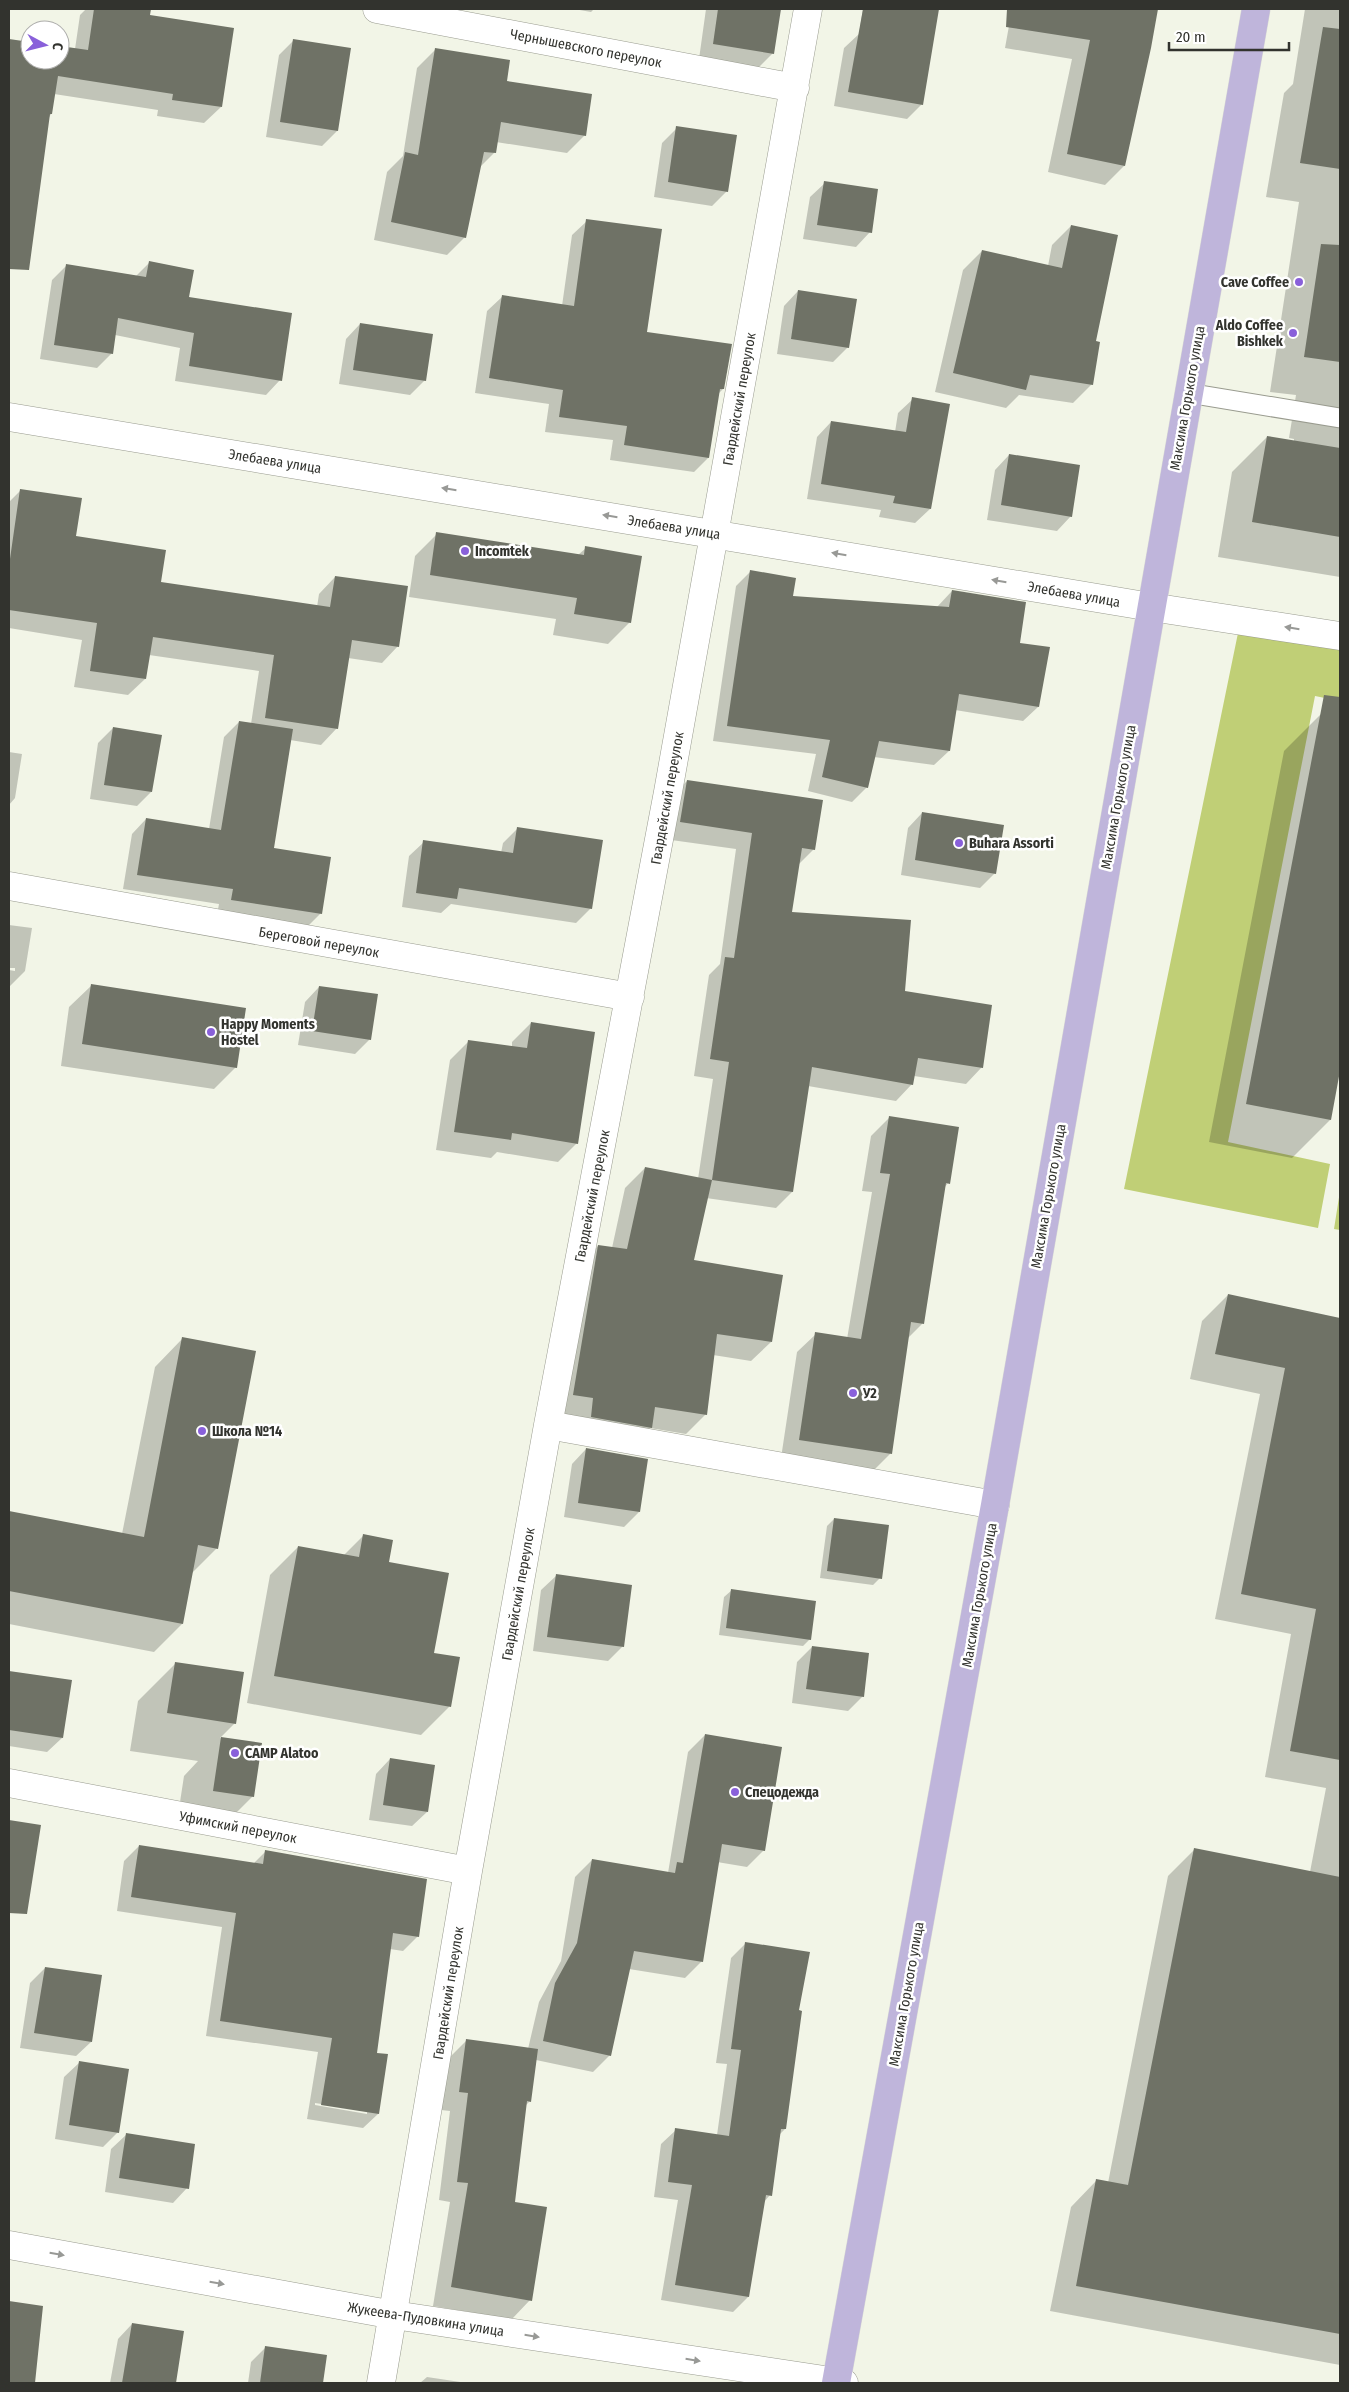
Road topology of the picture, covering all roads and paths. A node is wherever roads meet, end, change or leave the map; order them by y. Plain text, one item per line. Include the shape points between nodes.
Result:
1 (377, 9) edge
2 (808, 9) edge
3 (1256, 9) edge
4 (795, 88) junction
5 (1188, 393) junction
6 (9, 417) edge
7 (1340, 418) edge
8 (714, 533) junction
9 (1151, 607) junction
10 (1340, 636) edge
11 (9, 886) edge
12 (630, 997) junction
13 (548, 1425) junction
14 (995, 1505) junction
15 (9, 1783) edge
16 (468, 1872) junction
17 (9, 2245) edge
18 (394, 2315) junction
19 (381, 2383) edge
20 (839, 2383) edge

1 - 4 street, Чернышевского переулок
2 - 4 street, Гвардейский переулок
3 - 5 main road, Максима Горького улица
4 - 8 street, Гвардейский переулок
5 - 7 lane
5 - 9 main road, Максима Горького улица
8 -> 6 street, Элебаева улица
9 -> 8 street, Элебаева улица
8 - 12 street, Гвардейский переулок
10 -> 9 street, Элебаева улица
9 - 14 main road, Максима Горького улица
11 - 12 street, Береговой переулок
12 - 13 street, Гвардейский переулок
13 - 14 street
13 - 16 street, Гвардейский переулок
14 - 20 main road, Максима Горького улица
15 - 16 street, Уфимский переулок
16 - 18 street, Гвардейский переулок
17 -> 18 street, Жукеева-Пудовкина улица
18 - 19 street, Гвардейский переулок
18 -> 20 street, Жукеева-Пудовкина улица

